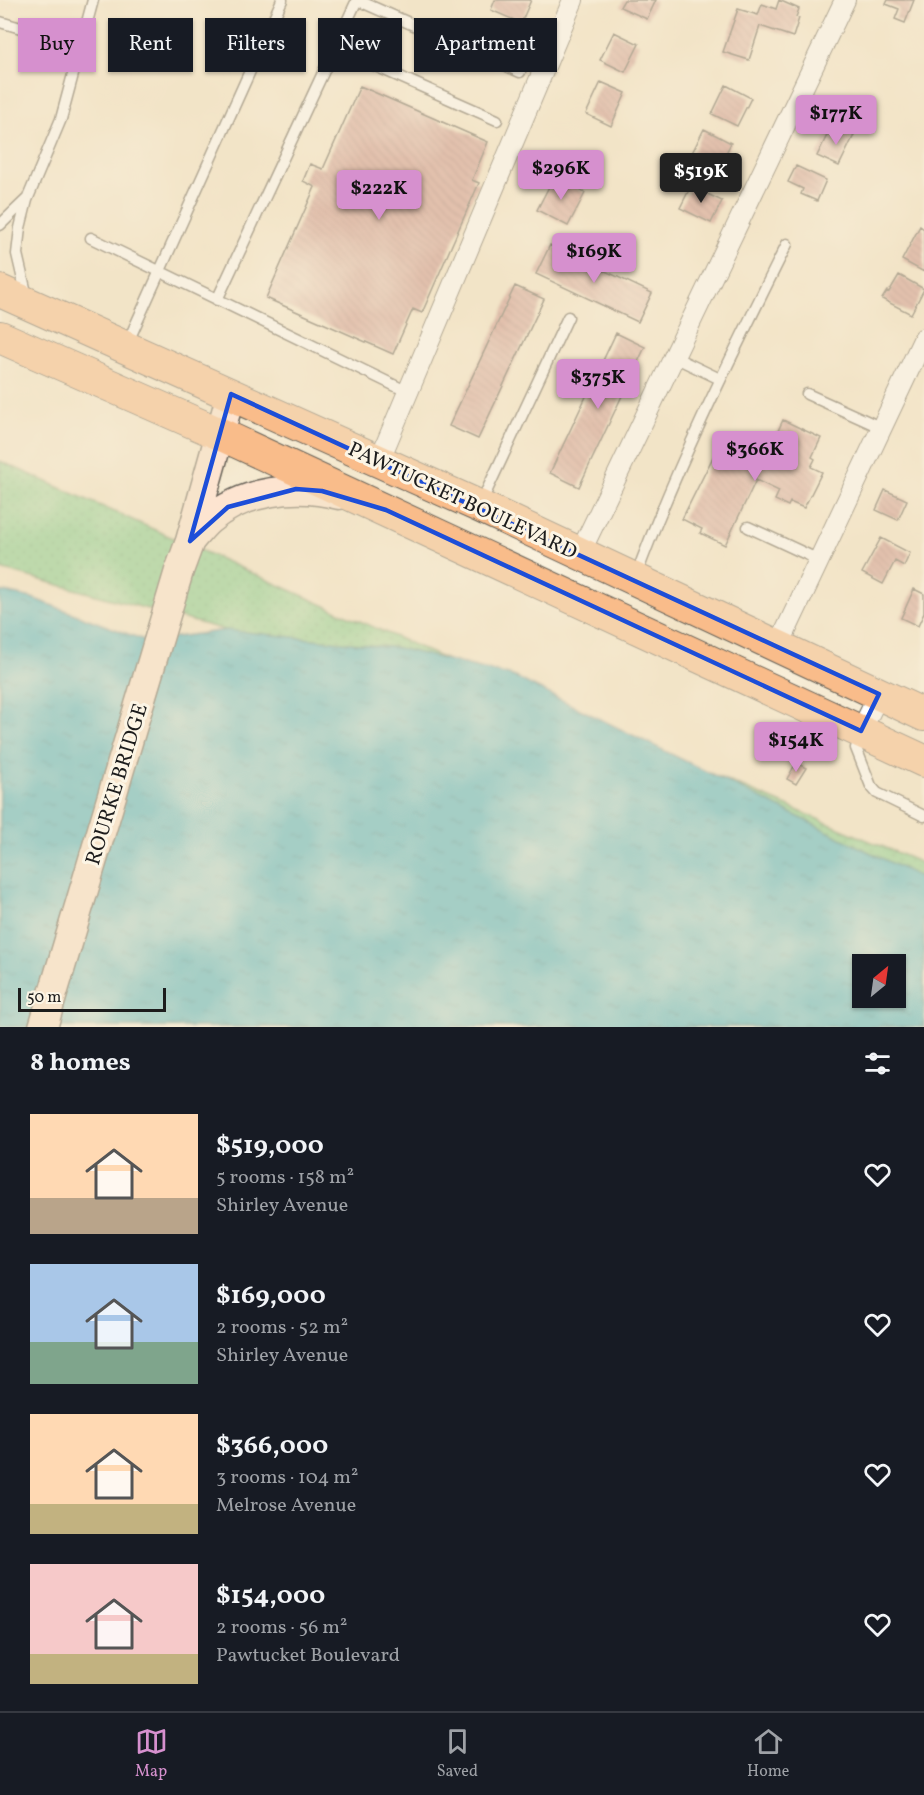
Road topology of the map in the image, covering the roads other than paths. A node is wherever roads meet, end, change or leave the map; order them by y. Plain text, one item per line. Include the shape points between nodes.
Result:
1 (93, 0) edge
2 (282, 0) edge
3 (357, 0) edge
4 (573, 0) edge
5 (845, 0) edge
6 (88, 18) edge
7 (349, 18) edge
8 (0, 22) edge
9 (414, 25) edge
10 (18, 27) edge
11 (73, 72) edge
12 (324, 72) edge
13 (389, 72) edge
14 (497, 120) dead end
15 (27, 200) junction
16 (0, 225) edge
17 (91, 238) dead end
18 (787, 244) dead end
19 (159, 272) junction
20 (0, 291) edge
21 (217, 300) junction
22 (29, 303) junction
23 (568, 317) dead end
24 (0, 337) edge
25 (924, 338) edge
26 (125, 347) junction
27 (674, 357) junction
28 (720, 379) junction
29 (408, 392) junction
30 (231, 394) junction
31 (807, 394) dead end
32 (882, 428) junction
33 (220, 434) junction
34 (379, 461) junction
35 (479, 506) junction
36 (386, 510) junction
37 (747, 527) dead end
38 (190, 541) junction
39 (579, 554) junction
40 (819, 560) junction
41 (634, 579) junction
42 (778, 647) junction
43 (879, 694) junction
44 (924, 715) edge
45 (861, 731) junction
46 (924, 761) edge
47 (924, 816) edge
48 (43, 1027) edge

1 - 6 lane
2 - 19 lane
3 - 7 lane
3 - 9 lane
4 - 29 street
5 - 27 street
8 - 10 lane
11 - 15 lane via 61,119
12 - 21 lane
13 - 14 lane
15 - 16 lane
15 - 22 lane via 17,254
17 - 19 lane
18 - 28 lane
19 - 21 lane
19 - 26 lane
20 - 22 main road, PAWTUCKET BOULEVARD
21 - 29 lane
22 - 26 main road, PAWTUCKET BOULEVARD
23 - 35 lane
24 - 33 main road, PAWTUCKET BOULEVARD
25 - 32 street
26 - 30 main road, PAWTUCKET BOULEVARD
27 - 28 lane
27 - 39 street
28 - 41 lane
29 - 34 street
30 - 33 main road, ROURKE BRIDGE
30 - 34 main road, PAWTUCKET BOULEVARD
31 - 32 lane
32 - 40 street
33 - 36 main road, PAWTUCKET BOULEVARD
33 - 38 main road, ROURKE BRIDGE
34 - 35 main road, PAWTUCKET BOULEVARD
35 - 39 main road, PAWTUCKET BOULEVARD
36 - 38 main road, ROURKE BRIDGE via 322,490 296,489 228,507
36 - 45 main road, PAWTUCKET BOULEVARD
37 - 40 lane
38 - 48 main road, ROURKE BRIDGE
39 - 41 main road, PAWTUCKET BOULEVARD
40 - 42 street
41 - 42 main road, PAWTUCKET BOULEVARD
42 - 43 main road, PAWTUCKET BOULEVARD
43 - 44 main road, PAWTUCKET BOULEVARD
43 - 45 street
45 - 46 main road, PAWTUCKET BOULEVARD
45 - 47 lane via 856,748 871,786 877,793

